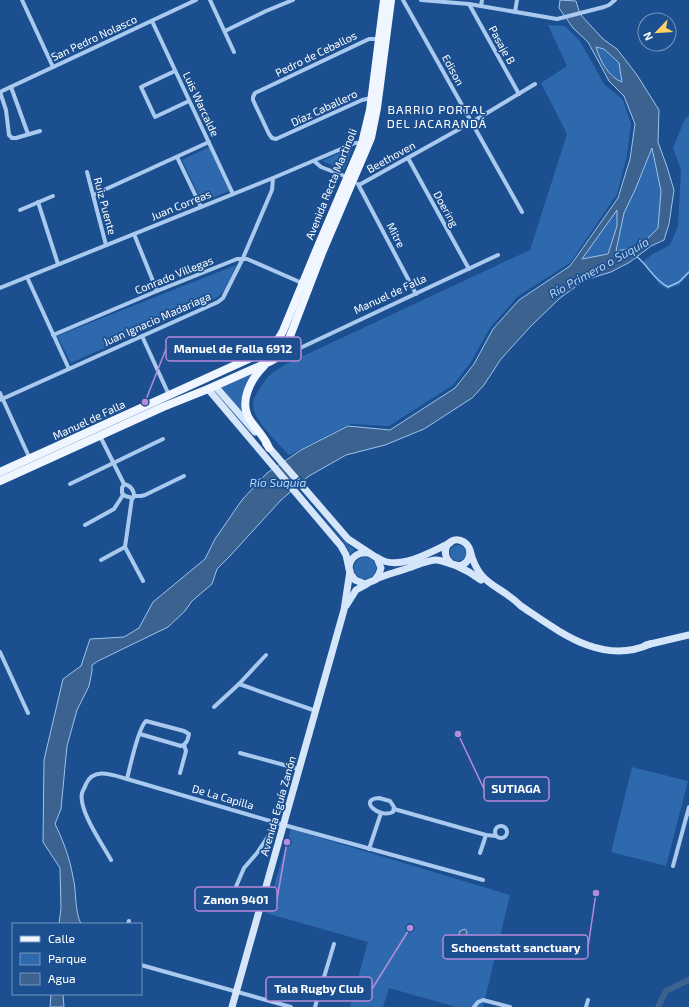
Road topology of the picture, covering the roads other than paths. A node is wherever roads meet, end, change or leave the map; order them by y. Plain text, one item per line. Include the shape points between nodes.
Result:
1 (22, 0) edge
2 (196, 0) edge
3 (210, 0) edge
4 (293, 0) edge
5 (384, 0) edge
6 (391, 0) edge
7 (403, 0) edge
8 (421, 0) edge
9 (482, 0) edge
10 (517, 0) edge
11 (614, 0) edge
12 (450, 1) edge
13 (469, 4) junction
14 (481, 6) junction
15 (515, 12) junction
16 (152, 21) junction
17 (225, 31) junction
18 (382, 39) junction
19 (234, 52) dead end
20 (53, 67) junction
21 (175, 71) junction
22 (535, 84) dead end
23 (11, 87) junction
24 (0, 92) edge
25 (519, 94) junction
26 (375, 98) junction
27 (189, 100) junction
28 (472, 122) junction
29 (40, 131) dead end
30 (28, 134) junction
31 (278, 138) joint
32 (209, 142) junction
33 (366, 143) junction
34 (177, 157) junction
35 (408, 158) junction
36 (314, 161) junction
37 (87, 172) dead end
38 (273, 178) junction
39 (353, 181) junction
40 (233, 194) junction
41 (93, 195) junction
42 (53, 196) dead end
43 (38, 202) junction
44 (201, 207) junction
45 (20, 210) dead end
46 (522, 212) dead end
47 (134, 234) junction
48 (106, 245) junction
49 (498, 255) dead end
50 (243, 258) junction
51 (58, 264) junction
52 (469, 269) junction
53 (27, 277) junction
54 (302, 283) junction
55 (0, 288) edge
56 (157, 291) junction
57 (416, 294) junction
58 (53, 335) junction
59 (142, 336) junction
60 (287, 344) junction
61 (274, 345) junction
62 (299, 349) junction
63 (268, 362) junction
64 (69, 369) junction
65 (211, 386) junction
66 (0, 393) edge
67 (171, 394) junction
68 (1, 400) edge
69 (100, 436) junction
70 (163, 439) dead end
71 (271, 450) junction
72 (32, 463) junction
73 (114, 463) junction
74 (0, 472) edge
75 (184, 476) dead end
76 (0, 481) edge
77 (70, 484) dead end
78 (124, 484) junction
79 (123, 495) junction
80 (133, 497) junction
81 (85, 525) dead end
82 (452, 542) junction
83 (126, 547) junction
84 (470, 550) junction
85 (372, 554) junction
86 (101, 560) dead end
87 (453, 564) junction
88 (349, 569) junction
89 (143, 581) dead end
90 (373, 581) junction
91 (521, 606) junction
92 (344, 610) junction
93 (689, 635) edge
94 (0, 652) edge
95 (266, 655) dead end
96 (240, 684) junction
97 (214, 707) dead end
98 (316, 711) junction
99 (28, 713) dead end
100 (140, 734) junction
101 (184, 745) junction
102 (240, 753) dead end
103 (299, 768) junction
104 (180, 773) dead end
105 (127, 779) junction
106 (689, 806) edge
107 (394, 809) junction
108 (381, 813) junction
109 (688, 813) edge
110 (281, 824) junction
111 (486, 834) junction
112 (496, 836) dead end
113 (369, 849) junction
114 (480, 853) dead end
115 (111, 860) dead end
116 (673, 866) dead end
117 (483, 880) dead end
118 (218, 892) dead end
119 (334, 944) dead end
120 (142, 965) edge
121 (236, 992) junction
122 (588, 1000) dead end
123 (232, 1007) edge
124 (291, 1007) edge
125 (315, 1007) edge
126 (474, 1007) edge
127 (510, 1007) edge
128 (586, 1007) edge

1 - 20 street
2 - 16 street, San Pedro Nolasco
3 - 17 street
4 - 17 street
5 - 18 main road, Avenida Recta Martinoli
6 - 18 main road, Avenida Recta Martinoli
7 - 28 street, Edison
8 - 12 street
9 - 14 street
10 - 15 street
11 - 15 street via 604,7 559,19
12 - 13 street
13 - 14 street
13 - 25 street, Pasaje B
14 - 15 street
16 - 20 street, San Pedro Nolasco
16 - 21 street, Luis Warcalde
17 - 19 street
18 - 26 main road, Avenida Recta Martinoli
18 - 31 street, Pedro de Ceballos via 369,39 255,93 253,100 269,134 272,138
20 - 23 street, San Pedro Nolasco
21 - 27 street, Luis Warcalde
21 - 27 street via 141,88 155,117
22 - 25 street, Beethoven
23 - 24 street, San Pedro Nolasco
23 - 30 street
24 - 30 street via 6,110 9,135 16,138
25 - 28 street, Beethoven
26 - 31 street, Díaz Caballero via 362,100
26 - 33 main road, Avenida Recta Martinoli via 372,133
27 - 32 street, Luis Warcalde
28 - 35 street, Beethoven
28 - 46 street, Edison
29 - 30 street
32 - 34 street
32 - 40 street, Luis Warcalde
33 - 36 street, Juan Correas via 355,143
33 - 39 main road, Avenida Recta Martinoli
34 - 41 street
34 - 44 street
35 - 39 street, Beethoven
35 - 52 street, Doering
36 - 38 street, Juan Correas
36 - 39 street via 321,167
37 - 41 street, Ruiz Puente
38 - 40 street, Juan Correas
38 - 50 street, Juan Ignacio Madariaga via 272,190
39 - 54 main road, Avenida Recta Martinoli
39 - 57 street, Mitre
39 - 60 main road, Avenida Recta Martinoli
40 - 44 street, Juan Correas
41 - 48 street, Ruiz Puente
42 - 43 street
43 - 45 street
43 - 51 street
44 - 47 street, Juan Correas
47 - 48 street, Juan Correas
47 - 56 street, Ruiz Puente
48 - 51 street, Juan Correas
49 - 52 street, Manuel de Falla
50 - 54 street
50 - 56 street, Conrado Villegas
50 - 59 street, Juan Ignacio Madariaga via 223,298 218,302
51 - 53 street, Juan Correas
52 - 57 street, Manuel de Falla
53 - 55 street, Juan Correas
53 - 58 street
54 - 61 main road, Avenida Recta Martinoli via 283,332
56 - 58 street, Conrado Villegas
57 - 62 street, Manuel de Falla
58 - 64 street
59 - 64 street, Juan Ignacio Madariaga
59 - 67 street
60 - 62 street
60 - 63 main road, Manuel de Falla via 280,356
61 - 65 main road, Avenida Recta Martinoli via 271,352 261,359
61 - 67 main road, Manuel de Falla via 264,352
62 - 63 street, Manuel de Falla
63 - 65 main road, Manuel de Falla
63 - 71 main road via 252,382 245,408 247,416
64 - 68 street, Juan Ignacio Madariaga
65 - 67 main road
65 - 69 main road, Manuel de Falla
65 - 71 main road
65 - 88 main road via 343,549
66 - 68 street
67 - 72 main road, Manuel de Falla
68 - 72 street
69 - 72 main road, Manuel de Falla
69 - 73 street
70 - 73 street
71 - 85 main road via 348,539
72 - 74 main road, Manuel de Falla
72 - 76 main road, Manuel de Falla
73 - 77 street
73 - 78 street
75 - 80 street via 145,495
78 - 79 street
78 - 80 street via 134,491
79 - 80 street
79 - 81 street via 114,509
80 - 83 street
82 - 84 main road via 463,541
82 - 85 main road via 398,564 386,562
82 - 87 main road via 445,551 446,558
83 - 86 street
83 - 89 street
84 - 87 main road via 468,560 462,564
84 - 91 main road via 475,566 484,578
85 - 88 main road via 361,553 354,556
85 - 90 main road via 379,561 381,568
87 - 90 main road, Avenida Eguía Zanón via 441,560 429,561
87 - 91 main road, Avenida Eguía Zanón
88 - 90 main road via 357,582 365,584
88 - 92 main road, Avenida Eguía Zanón
90 - 92 main road, Avenida Eguía Zanón via 356,590
91 - 93 main road via 567,636 612,652 641,648
92 - 98 main road, Avenida Eguía Zanón
94 - 99 street
95 - 96 street
96 - 97 street
96 - 98 street
98 - 103 main road, Avenida Eguía Zanón
100 - 101 street
100 - 101 street via 146,721 189,734
100 - 105 street
101 - 104 street via 186,751
102 - 103 street
103 - 110 main road, Avenida Eguía Zanón
105 - 110 street, De La Capilla
105 - 115 street, De La Capilla via 101,773 93,775 82,793 82,803 87,817
106 - 109 street
107 - 108 street via 390,813
107 - 108 street via 390,801 372,799 370,807
107 - 111 street
108 - 113 street
109 - 116 street
110 - 113 street, De La Capilla
110 - 118 street via 244,868 235,889 228,893
110 - 121 main road, Avenida Eguía Zanón
111 - 112 street
111 - 114 street
113 - 117 street, De La Capilla
119 - 125 street
120 - 121 street
121 - 123 main road, Avenida Eguía Zanón
121 - 124 street
122 - 128 street
126 - 127 street via 483,1000

